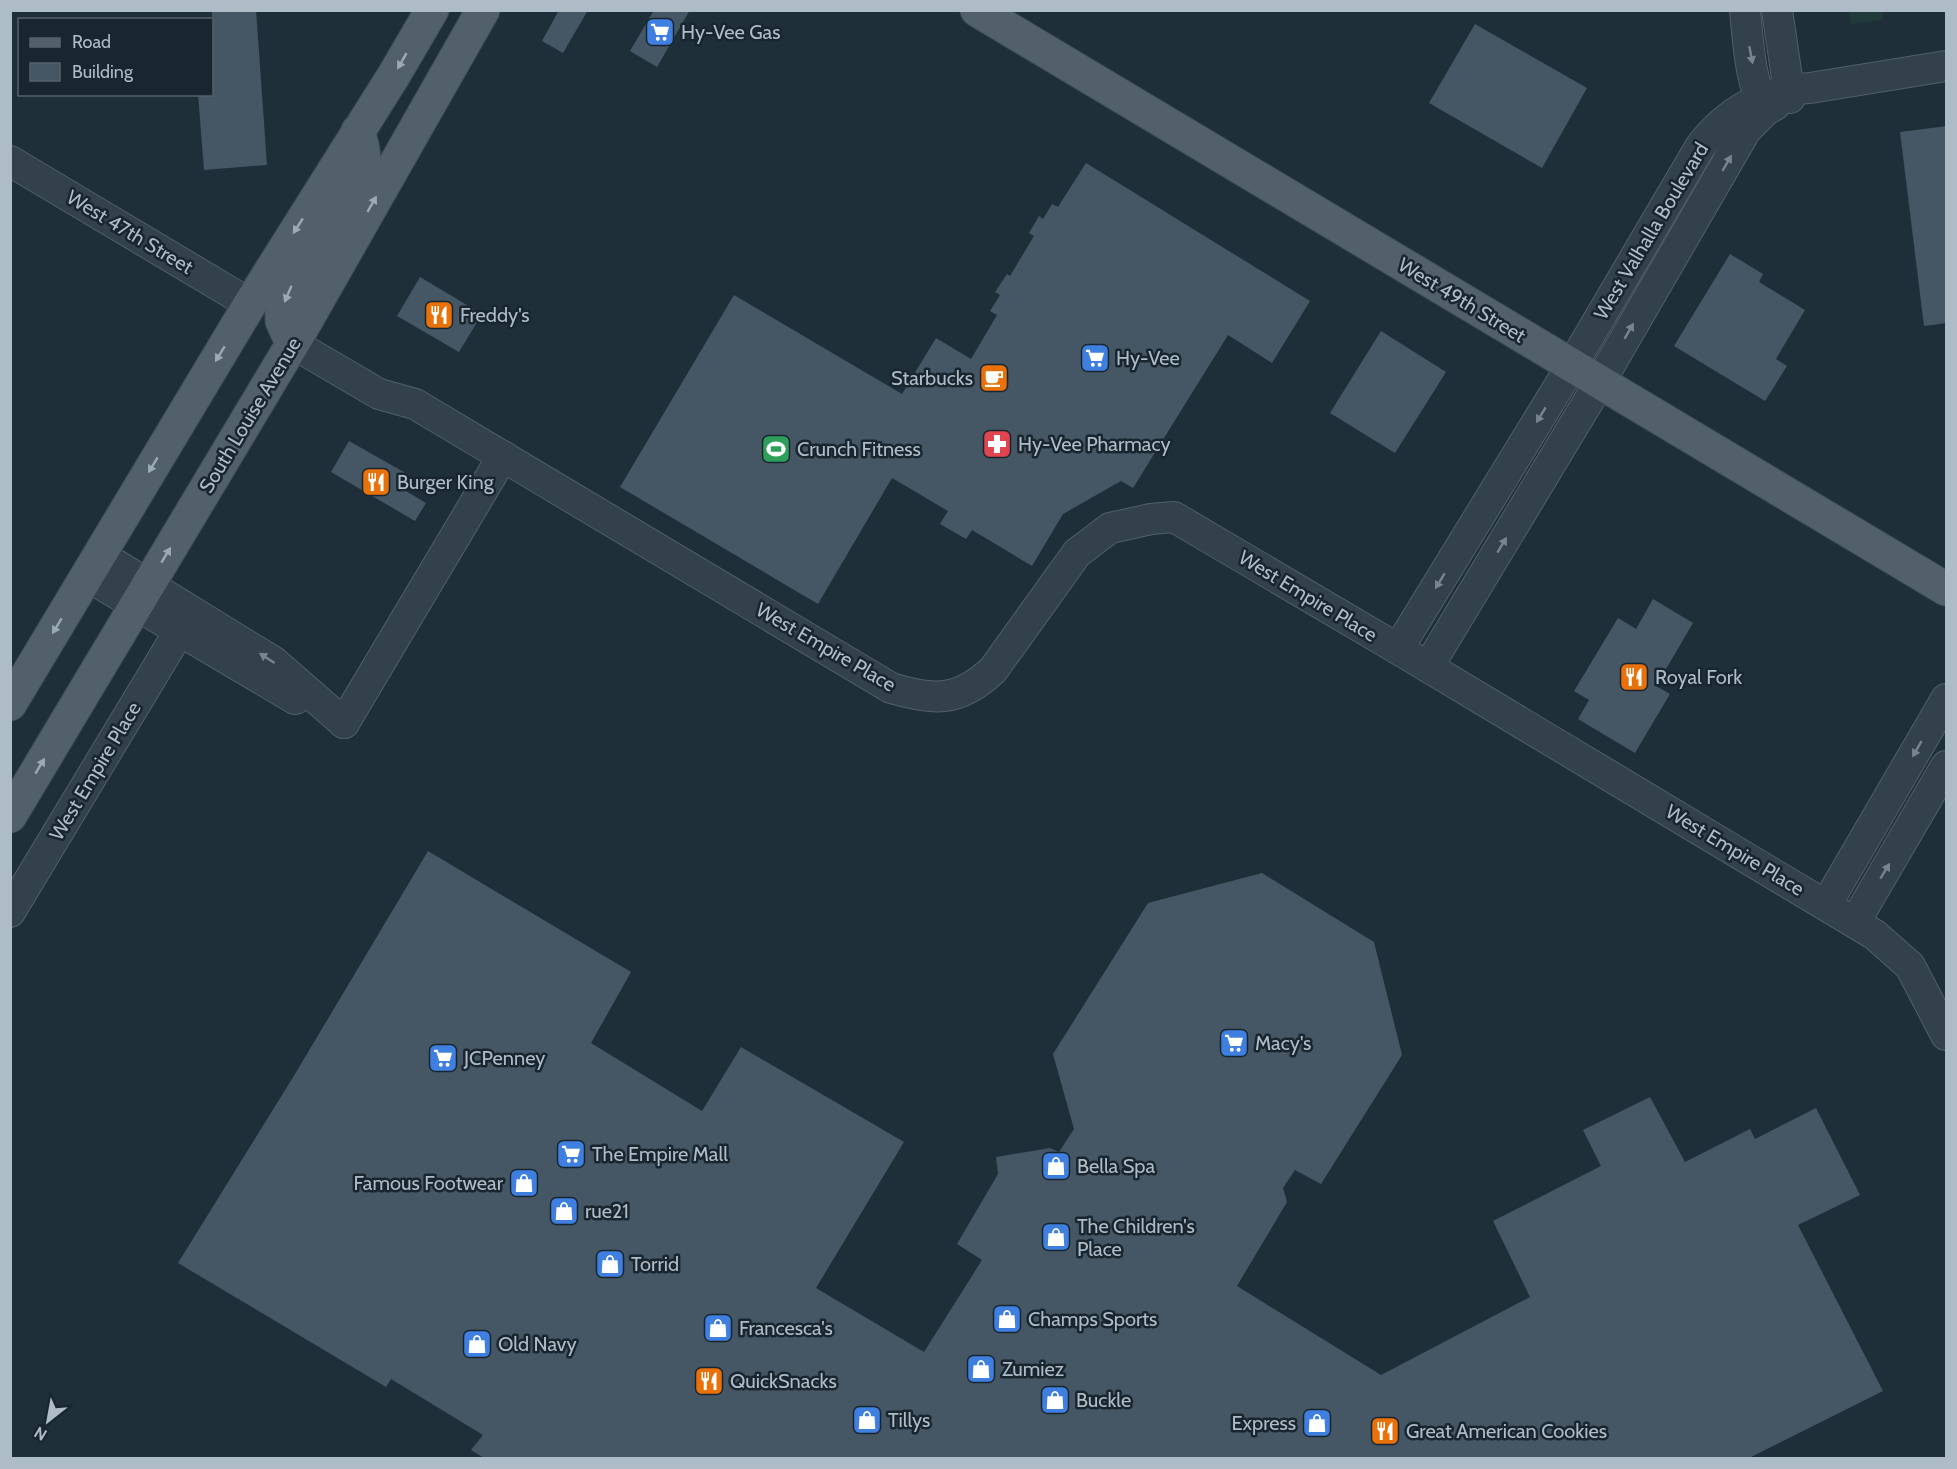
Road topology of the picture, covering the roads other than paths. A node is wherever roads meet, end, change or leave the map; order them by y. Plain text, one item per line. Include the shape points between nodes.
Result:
1 (432, 10) edge
2 (483, 10) edge
3 (977, 10) edge
4 (1745, 10) edge
5 (1777, 10) edge
6 (1947, 66) edge
7 (1783, 97) junction
8 (358, 131) junction
9 (10, 161) edge
10 (250, 304) junction
11 (297, 335) junction
12 (1572, 365) junction
13 (1600, 382) junction
14 (503, 456) junction
15 (93, 566) junction
16 (1947, 589) edge
17 (142, 595) junction
18 (180, 630) junction
19 (1398, 649) junction
20 (1428, 667) junction
21 (1947, 699) edge
22 (10, 704) edge
23 (344, 723) junction
24 (1947, 766) edge
25 (10, 816) edge
26 (1826, 905) junction
27 (10, 912) edge
28 (1855, 922) junction
29 (1947, 1035) edge

1 -> 8 main road
11 -> 2 main road, South Louise Avenue
3 - 12 main road, West 49th Street
4 -> 7 street via 1749,46
5 - 7 street
6 - 7 street, West Valhalla Boulevard
7 - 12 street, West Valhalla Boulevard via 1727,117 1700,147
13 -> 7 street, West Valhalla Boulevard via 1746,130
8 -> 10 main road
8 -> 11 main road via 365,151 361,172 292,284 282,309 282,321
9 - 10 street, West 47th Street
10 -> 15 main road
11 - 14 street, West Empire Place via 380,394 415,405
17 -> 11 main road, South Louise Avenue
12 - 13 main road, West 49th Street
12 -> 19 street, West Empire Place
13 - 16 main road, West 49th Street
20 -> 13 street
14 - 19 street, West Empire Place via 891,687 908,693 947,696 980,683 1077,553 1110,528 1151,519 1174,517
14 - 23 street
15 - 17 street
15 -> 22 main road
17 - 18 street
23 -> 17 street via 274,662
25 -> 17 main road, South Louise Avenue
18 - 23 street
18 - 27 street, West Empire Place
19 - 20 street, West Empire Place
20 - 26 street, West Empire Place
21 -> 26 street, West Empire Place
28 -> 24 street
26 - 28 street, West Empire Place
28 - 29 street, West Empire Place via 1910,966

